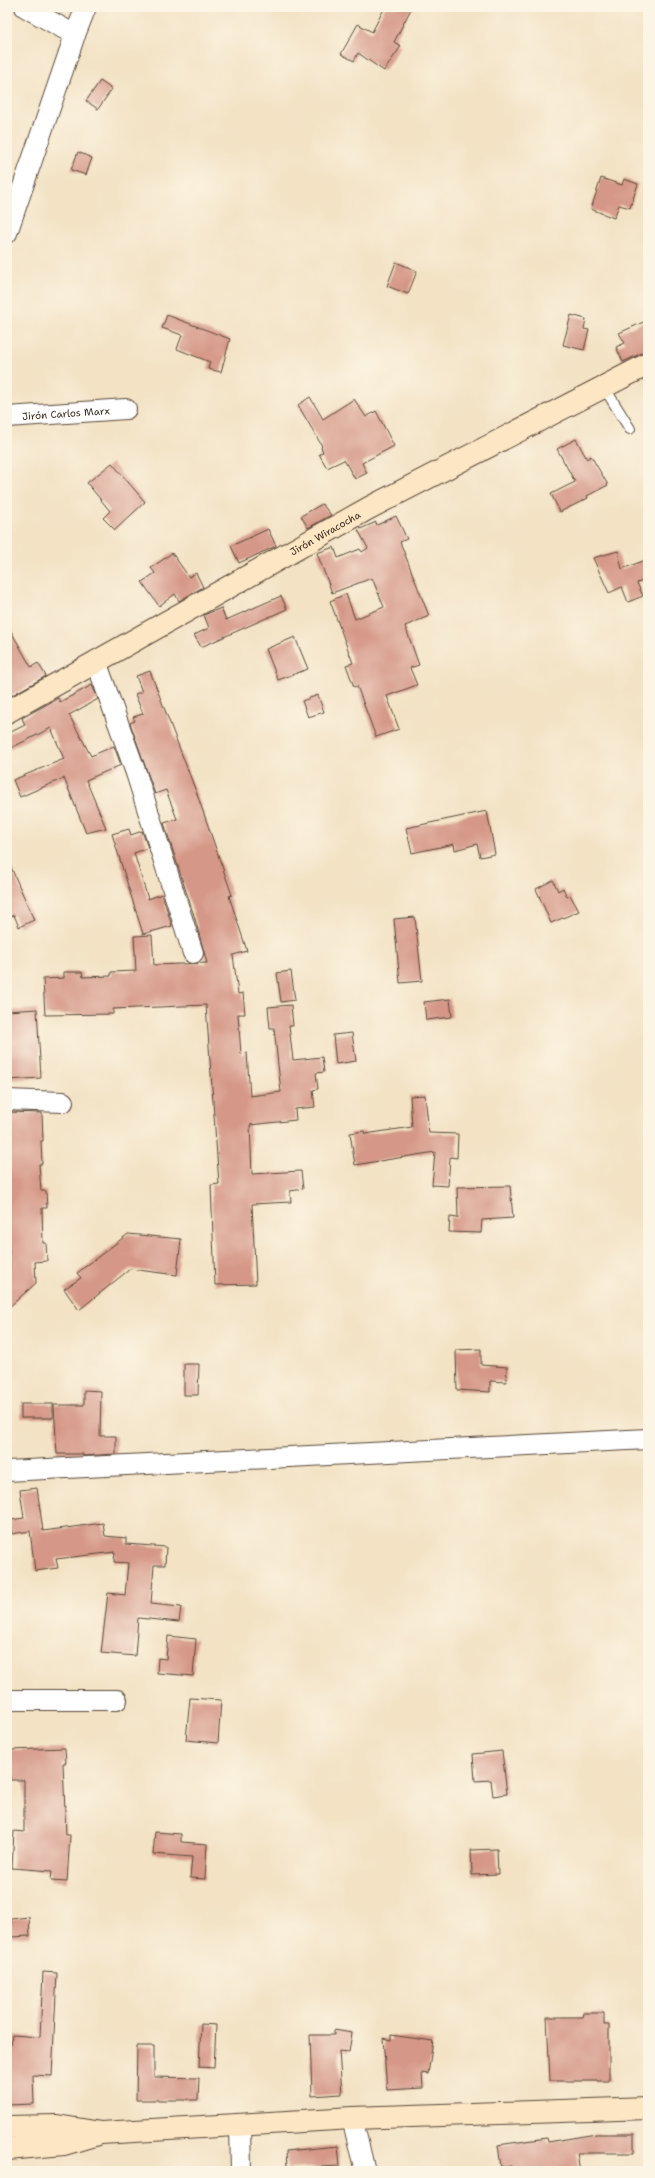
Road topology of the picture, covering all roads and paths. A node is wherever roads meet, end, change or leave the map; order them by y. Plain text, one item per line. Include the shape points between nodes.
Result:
1 (25, 7) edge
2 (86, 7) edge
3 (75, 35) junction
4 (8, 227) edge
5 (648, 364) edge
6 (604, 387) junction
7 (126, 409) dead end
8 (7, 417) edge
9 (630, 429) dead end
10 (96, 661) junction
11 (7, 712) edge
12 (193, 953) dead end
13 (7, 1100) edge
14 (63, 1102) dead end
15 (648, 1439) edge
16 (7, 1471) edge
17 (7, 1700) edge
18 (117, 1700) dead end
19 (648, 2108) edge
20 (352, 2118) junction
21 (240, 2125) junction
22 (7, 2127) edge
23 (101, 2134) junction
24 (7, 2149) edge
25 (242, 2171) edge
26 (365, 2171) edge

1 - 3 street
2 - 3 street
3 - 4 street
5 - 6 street, Jirón Wiracocha
6 - 9 lane
6 - 10 street, Jirón Wiracocha via 369,508
7 - 8 street, Jirón Carlos Marx
10 - 11 street, Jirón Wiracocha
10 - 12 street via 136,773
13 - 14 street
15 - 16 street
17 - 18 street
19 - 20 street
20 - 21 street
20 - 26 street
21 - 23 street
21 - 25 street
22 - 23 street via 57,2126
23 - 24 street via 64,2144

